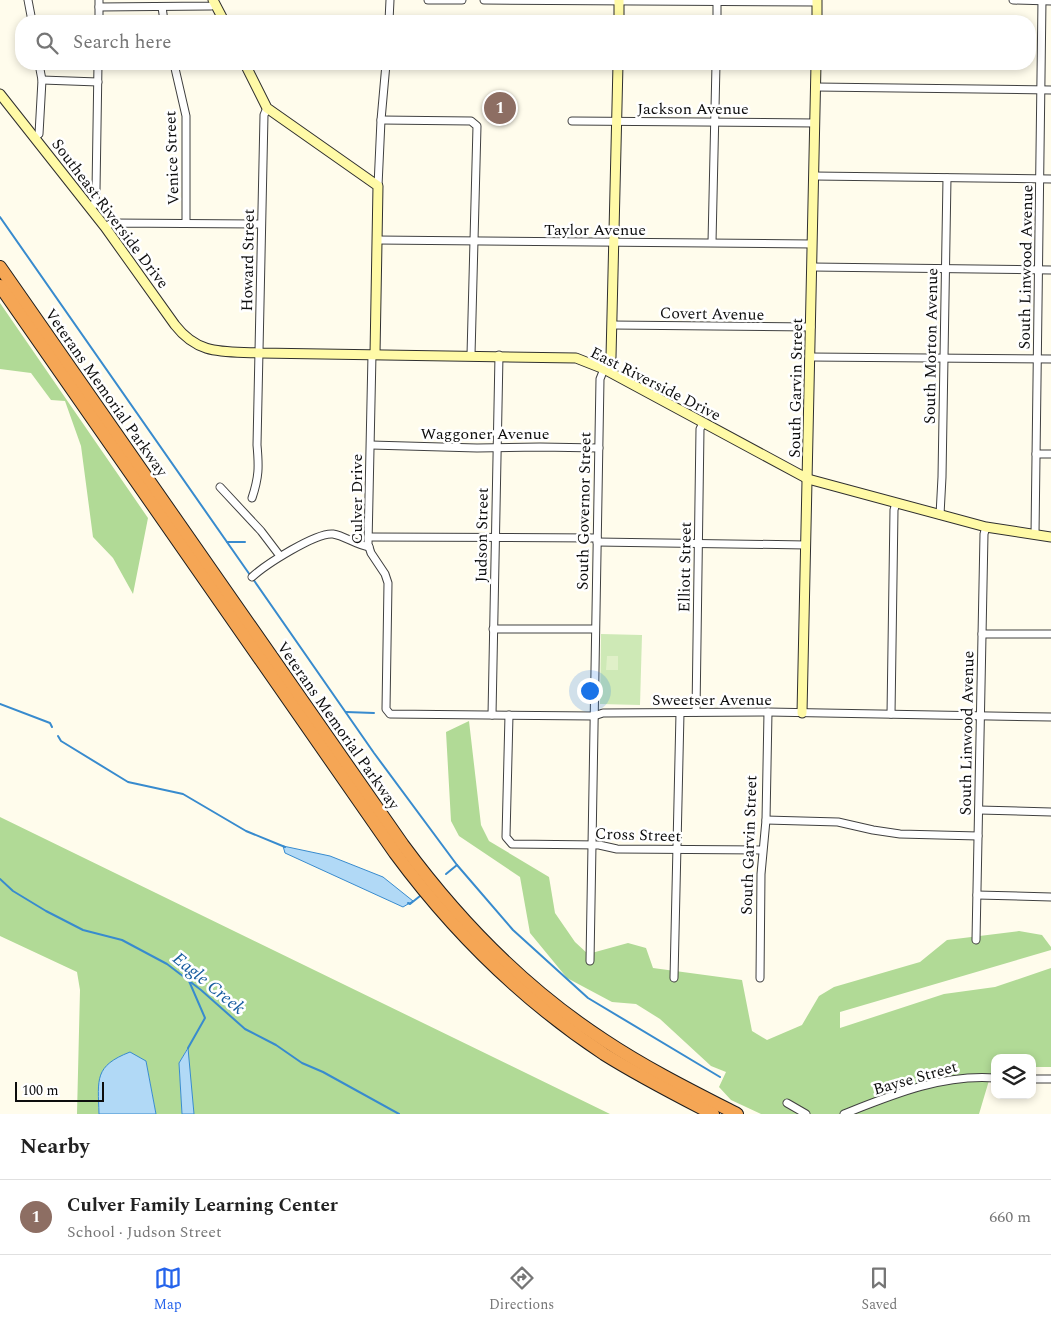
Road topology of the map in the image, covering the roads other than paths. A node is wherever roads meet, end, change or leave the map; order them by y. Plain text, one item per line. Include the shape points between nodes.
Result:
1 (28, 0) edge
2 (390, 0) edge
3 (428, 0) edge
4 (462, 0) edge
5 (484, 0) edge
6 (619, 0) edge
7 (1013, 0) edge
8 (1042, 0) edge
9 (717, 1) edge
10 (817, 1) edge
11 (1051, 1) edge
12 (214, 2) edge
13 (99, 3) edge
14 (162, 7) junction
15 (31, 15) edge
16 (163, 15) edge
17 (221, 15) edge
18 (389, 15) edge
19 (619, 15) edge
20 (717, 15) edge
21 (816, 15) edge
22 (40, 70) edge
23 (98, 70) edge
24 (175, 70) edge
25 (248, 70) edge
26 (385, 70) edge
27 (618, 70) edge
28 (716, 70) edge
29 (816, 70) edge
30 (42, 80) junction
31 (98, 82) junction
32 (816, 87) junction
33 (1041, 90) junction
34 (1051, 90) edge
35 (0, 94) edge
36 (267, 108) junction
37 (381, 120) junction
38 (572, 122) dead end
39 (616, 122) junction
40 (715, 122) junction
41 (815, 123) junction
42 (35, 137) junction
43 (814, 176) junction
44 (947, 178) junction
45 (1040, 179) junction
46 (1051, 179) edge
47 (378, 186) junction
48 (91, 208) junction
49 (186, 223) junction
50 (261, 224) junction
51 (105, 227) junction
52 (377, 240) junction
53 (474, 242) junction
54 (712, 242) junction
55 (614, 243) junction
56 (812, 244) junction
57 (0, 267) edge
58 (812, 267) junction
59 (945, 269) junction
60 (1038, 270) junction
61 (1051, 270) edge
62 (0, 286) edge
63 (612, 325) junction
64 (811, 328) junction
65 (200, 347) joint
66 (260, 352) junction
67 (373, 354) junction
68 (471, 355) junction
69 (499, 355) junction
70 (810, 357) junction
71 (944, 358) junction
72 (1038, 359) junction
73 (1051, 360) edge
74 (604, 369) junction
75 (703, 424) junction
76 (371, 444) junction
77 (497, 447) junction
78 (599, 448) junction
79 (1036, 454) junction
80 (1051, 454) edge
81 (808, 479) junction
82 (220, 487) dead end
83 (252, 498) dead end
84 (896, 503) junction
85 (940, 515) junction
86 (986, 527) junction
87 (1035, 534) junction
88 (369, 537) junction
89 (495, 537) junction
90 (1051, 537) edge
91 (597, 540) junction
92 (698, 544) junction
93 (806, 545) junction
94 (369, 546) junction
95 (280, 556) junction
96 (252, 577) dead end
97 (493, 629) junction
98 (595, 629) junction
99 (982, 634) junction
100 (1051, 634) edge
101 (387, 700) joint
102 (696, 712) junction
103 (768, 712) junction
104 (680, 713) junction
105 (802, 713) junction
106 (891, 714) junction
107 (492, 715) junction
108 (509, 715) junction
109 (594, 716) junction
110 (981, 716) junction
111 (1051, 717) edge
112 (979, 810) junction
113 (1051, 812) edge
114 (766, 820) junction
115 (978, 836) junction
116 (591, 845) junction
117 (677, 850) junction
118 (762, 850) junction
119 (977, 895) junction
120 (1051, 897) edge
121 (976, 940) dead end
122 (590, 961) dead end
123 (674, 978) dead end
124 (760, 978) dead end
125 (991, 1078) edge
126 (1036, 1079) edge
127 (1051, 1079) edge
128 (787, 1104) dead end
129 (713, 1114) edge
130 (737, 1114) edge
131 (806, 1114) edge
132 (844, 1114) edge

1 - 15 street
2 - 18 street
3 - 4 street
5 - 6 street
6 - 9 street
6 - 19 street
7 - 8 street
8 - 11 street
8 - 33 street, South Linwood Avenue
9 - 10 street
9 - 20 street
10 - 21 street
12 - 14 street via 211,6
12 - 17 street
13 - 14 street
14 - 16 street
22 - 30 street
23 - 31 street
24 - 49 street, Venice Street via 186,116
25 - 36 street
26 - 37 street, Culver Drive
27 - 39 street, South Governor Street
28 - 40 street
29 - 32 street, South Garvin Street
30 - 31 street
30 - 42 street via 39,134
31 - 48 street via 96,190
32 - 33 street
32 - 41 street, South Garvin Street
33 - 34 street
33 - 45 street, South Linwood Avenue
35 - 42 street, Southeast Riverside Drive
36 - 47 street
36 - 50 street, Howard Street via 264,115
37 - 47 street, Culver Drive
37 - 53 street via 474,122 477,126
38 - 39 street, Jackson Avenue
39 - 40 street, Jackson Avenue
39 - 55 street, South Governor Street
40 - 41 street, Jackson Avenue
40 - 54 street
41 - 43 street, South Garvin Street
42 - 48 street, Southeast Riverside Drive
43 - 44 street
43 - 56 street, South Garvin Street
44 - 45 street
44 - 59 street, South Morton Avenue
45 - 46 street
45 - 60 street, South Linwood Avenue
47 - 52 street, Culver Drive
48 - 51 street, Southeast Riverside Drive
49 - 50 street
49 - 51 street via 112,223
50 - 66 street, Howard Street
51 - 65 street, Southeast Riverside Drive via 181,333
52 - 53 street, Taylor Avenue
52 - 67 street, Culver Drive
53 - 55 street, Taylor Avenue
53 - 68 street
54 - 55 street, Taylor Avenue
54 - 56 street, Taylor Avenue
55 - 63 street, South Governor Street
56 - 58 street, South Garvin Street
57 - 130 highway, Veterans Memorial Parkway via 434,887 487,946 577,1021 638,1062
58 - 59 street
58 - 64 street, South Garvin Street
59 - 60 street
59 - 71 street, South Morton Avenue
60 - 61 street
60 - 72 street, South Linwood Avenue
62 - 129 highway, Veterans Memorial Parkway via 395,853 442,914 513,985 573,1033 634,1072
63 - 64 street, Covert Avenue
63 - 74 street, South Governor Street via 612,357
64 - 70 street, South Garvin Street
65 - 66 street, East Riverside Drive
66 - 67 street, East Riverside Drive
66 - 83 street, Howard Street via 259,467
67 - 68 street, East Riverside Drive
67 - 76 street, Culver Drive
68 - 69 street, East Riverside Drive
69 - 74 street, East Riverside Drive via 576,358
69 - 77 street, Judson Street
70 - 71 street
70 - 81 street, South Garvin Street
71 - 72 street
71 - 85 street, South Morton Avenue
72 - 73 street
72 - 79 street, South Linwood Avenue
74 - 75 street, East Riverside Drive
74 - 78 street, South Governor Street via 600,379
75 - 81 street, East Riverside Drive
75 - 92 street, Elliott Street via 700,429
76 - 77 street, Waggoner Avenue
76 - 88 street, Culver Drive
77 - 78 street, Waggoner Avenue
77 - 89 street, Judson Street
78 - 91 street, South Governor Street
79 - 80 street
79 - 87 street, South Linwood Avenue
81 - 84 street, East Riverside Drive
81 - 93 street, South Garvin Street
82 - 95 street
84 - 85 street, East Riverside Drive
84 - 106 street
85 - 86 street, East Riverside Drive
86 - 87 street, East Riverside Drive
86 - 99 street, South Linwood Avenue
87 - 90 street, East Riverside Drive
88 - 89 street
88 - 94 street, Culver Drive
89 - 91 street
89 - 97 street, Judson Street
91 - 92 street
91 - 98 street, South Governor Street
92 - 93 street
92 - 102 street, Elliott Street
93 - 105 street, South Garvin Street
94 - 95 street via 330,534
94 - 101 street, Culver Drive via 387,579
95 - 96 street
97 - 98 street
97 - 107 street, Judson Street
98 - 109 street, South Governor Street
99 - 100 street
99 - 110 street, South Linwood Avenue
101 - 107 street, Sweetser Avenue via 387,712 394,715
102 - 103 street, Sweetser Avenue
102 - 104 street, Sweetser Avenue
103 - 105 street, Sweetser Avenue
103 - 114 street, South Garvin Street
104 - 109 street, Sweetser Avenue via 602,713
104 - 117 street
105 - 106 street, Sweetser Avenue
106 - 110 street, Sweetser Avenue
107 - 108 street, Sweetser Avenue
108 - 109 street, Sweetser Avenue
108 - 116 street, Cross Street via 506,838 513,844
109 - 116 street, South Governor Street
110 - 111 street, Sweetser Avenue
110 - 112 street, South Linwood Avenue
112 - 113 street
112 - 115 street, South Linwood Avenue
114 - 115 street via 838,822 900,834
114 - 118 street, South Garvin Street
115 - 119 street, South Linwood Avenue
116 - 117 street, Cross Street
116 - 122 street, South Governor Street
117 - 118 street, Cross Street
117 - 123 street
118 - 124 street, South Garvin Street
119 - 120 street
119 - 121 street, South Linwood Avenue
125 - 132 street, Bayse Street via 952,1079 898,1093
126 - 127 street
128 - 131 street

